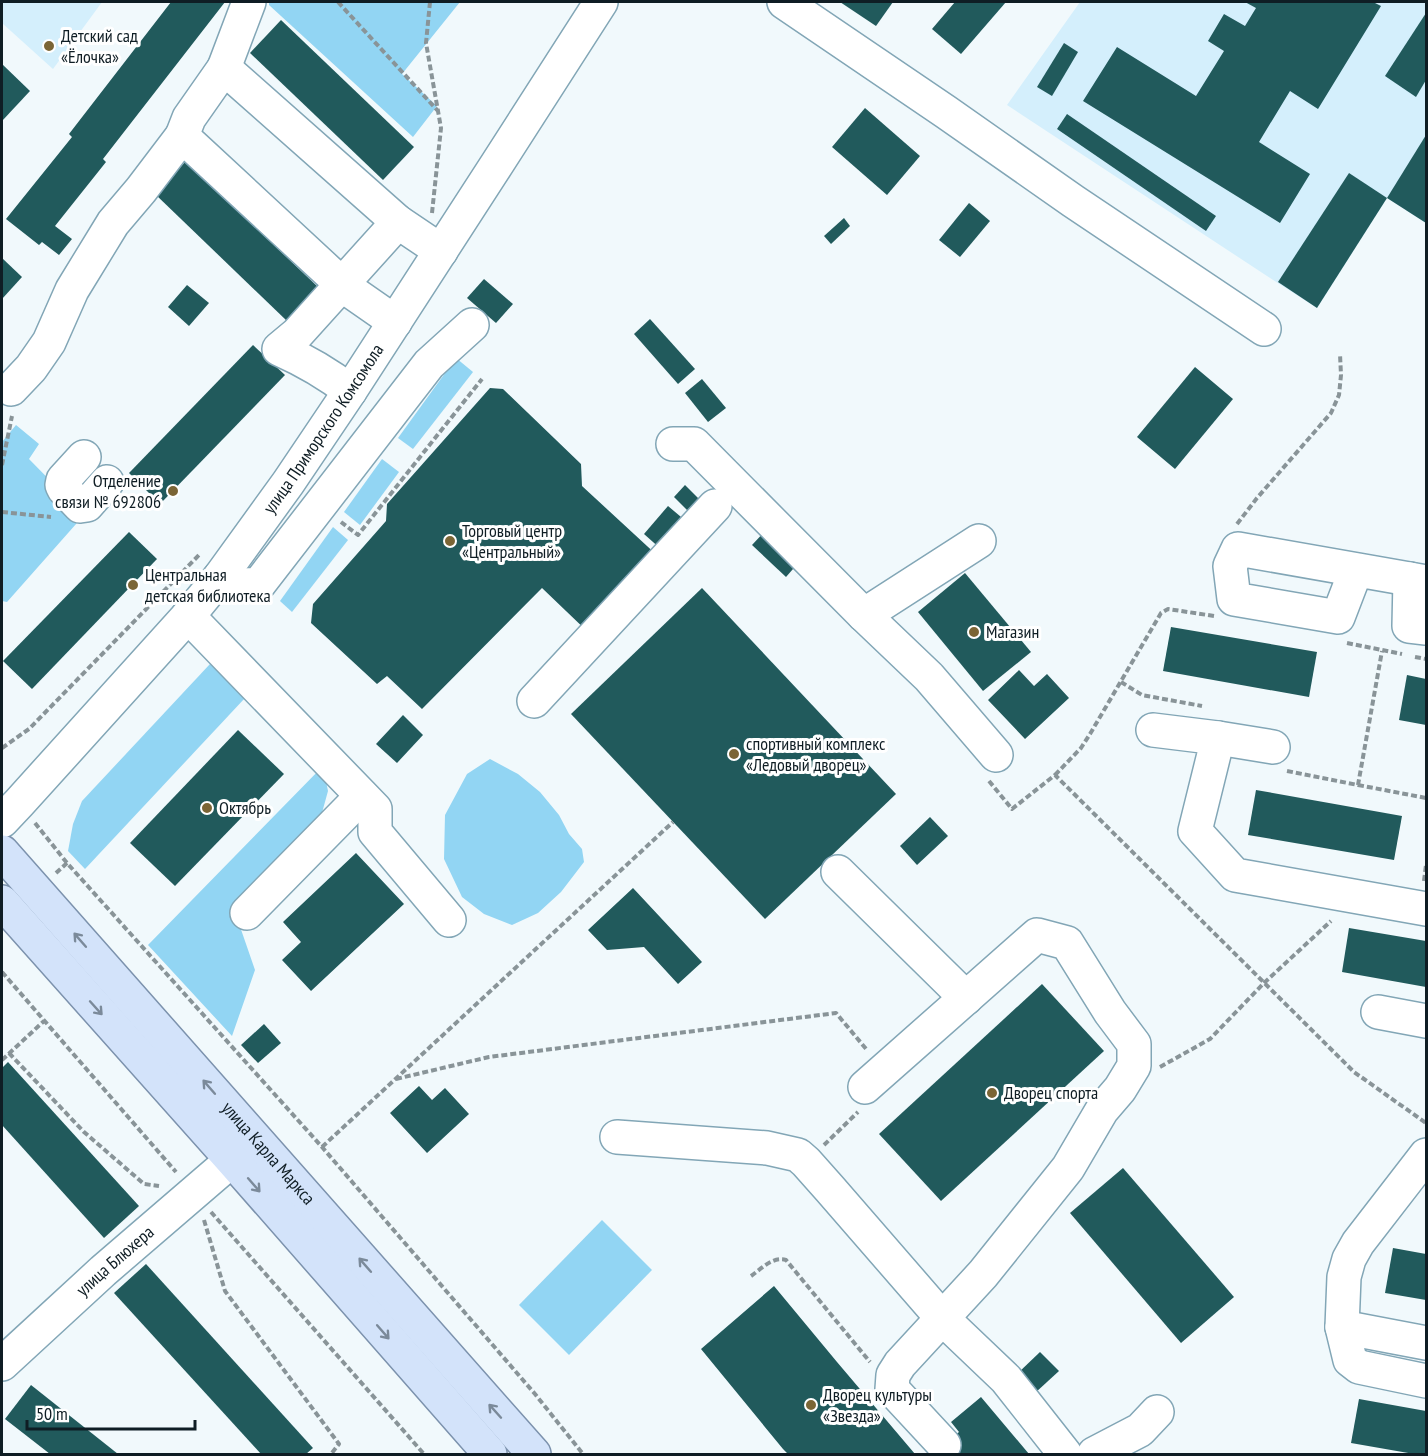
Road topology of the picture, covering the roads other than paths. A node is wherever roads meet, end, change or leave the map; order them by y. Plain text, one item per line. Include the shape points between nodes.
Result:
1 (249, 2) edge
2 (601, 2) edge
3 (784, 2) edge
4 (224, 68) junction
5 (182, 136) junction
6 (398, 222) junction
7 (441, 251) junction
8 (342, 283) junction
9 (395, 322) junction
10 (472, 325) dead end
11 (1264, 329) dead end
12 (350, 391) junction
13 (12, 402) road end
14 (673, 444) dead end
15 (84, 458) dead end
16 (107, 482) dead end
17 (715, 506) dead end
18 (979, 541) dead end
19 (1356, 570) dead end
20 (220, 578) junction
21 (1418, 580) edge
22 (864, 615) junction
23 (188, 616) junction
24 (1426, 628) edge
25 (534, 701) dead end
26 (1153, 730) dead end
27 (1218, 738) junction
28 (1278, 758) road end
29 (993, 768) road end
30 (362, 796) junction
31 (10, 812) edge
32 (2, 852) edge
33 (838, 872) dead end
34 (2, 902) edge
35 (1426, 909) edge
36 (248, 913) dead end
37 (449, 920) dead end
38 (966, 998) junction
39 (1378, 1012) dead end
40 (1426, 1021) edge
41 (870, 1089) road end
42 (617, 1137) dead end
43 (1426, 1155) edge
44 (232, 1160) junction
45 (942, 1318) junction
46 (1342, 1327) junction
47 (1426, 1343) edge
48 (2, 1364) edge
49 (1426, 1381) edge
50 (1157, 1412) dead end
51 (944, 1445) dead end
52 (490, 1455) edge
53 (534, 1455) edge
54 (1065, 1455) edge
55 (1094, 1455) edge

1 - 4 street
2 - 7 street, улица Приморского Комсомола
3 - 11 street
4 - 5 street via 189,118
4 - 6 street
5 - 8 street
5 - 13 street via 112,223 72,290 49,342
6 - 7 street
6 - 8 street
7 - 9 street, улица Приморского Комсомола
8 - 9 street
8 - 12 street via 279,349 306,361
9 - 12 street, улица Приморского Комсомола
10 - 20 street via 429,364 259,584 230,586
12 - 20 street, улица Приморского Комсомола
14 - 22 street via 694,444
15 - 16 street via 62,485 80,506 87,505
17 - 25 street
18 - 22 street
19 - 21 street
20 - 23 street, улица Приморского Комсомола
21 - 24 street via 1409,626
22 - 29 street via 929,677
23 - 30 street
23 - 31 street, улица Приморского Комсомола
26 - 27 street
27 - 28 street
27 - 35 street via 1195,831 1235,875
30 - 36 street
30 - 37 street via 375,809 375,832
53 -> 32 main road, улица Карла Маркса
33 - 38 street
34 -> 44 main road, улица Карла Маркса
38 - 41 street
38 - 45 street via 1037,935 1068,943 1134,1044 1134,1066 1068,1168 983,1274
39 - 40 street
42 - 45 street via 767,1148 798,1155
43 - 46 street via 1349,1259 1344,1277
44 - 48 street, улица Блюхера
44 -> 52 main road, улица Карла Маркса
45 - 51 street via 900,1364 893,1375 892,1389
45 - 54 street via 1006,1379
46 - 47 street
46 - 49 street via 1350,1360 1359,1366
50 - 55 street via 1140,1430

